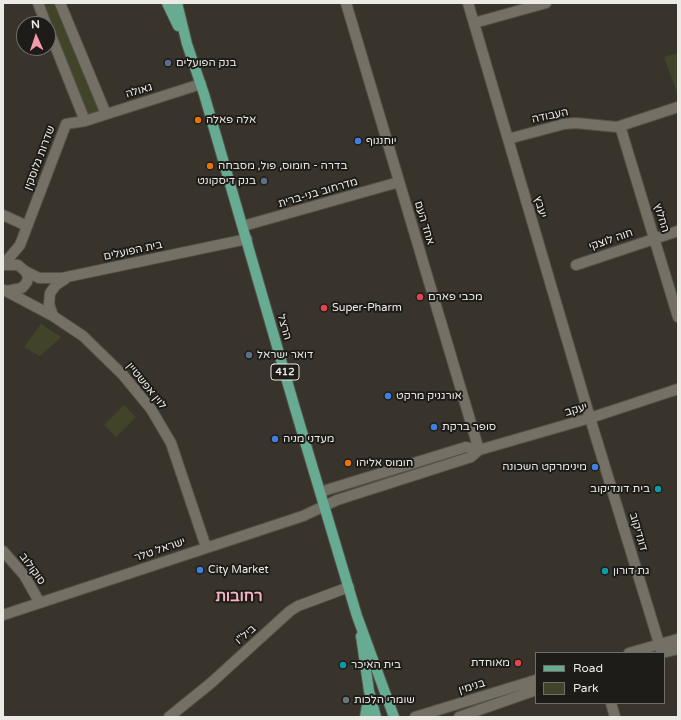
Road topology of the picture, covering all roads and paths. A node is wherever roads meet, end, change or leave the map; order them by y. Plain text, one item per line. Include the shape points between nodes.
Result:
1 (38, 3) edge
2 (60, 3) edge
3 (167, 3) edge
4 (177, 3) edge
5 (346, 3) edge
6 (468, 3) edge
7 (546, 3) edge
8 (43, 16) edge
9 (474, 24) junction
10 (187, 44) junction
11 (56, 49) edge
12 (201, 84) junction
13 (678, 107) edge
14 (106, 114) junction
15 (84, 121) junction
16 (620, 126) junction
17 (508, 139) junction
18 (399, 182) junction
19 (3, 215) edge
20 (27, 226) junction
21 (243, 226) junction
22 (678, 231) edge
23 (654, 238) junction
24 (247, 239) junction
25 (20, 245) junction
26 (4, 265) edge
27 (576, 265) dead end
28 (24, 270) junction
29 (69, 277) junction
30 (3, 290) edge
31 (53, 316) junction
32 (678, 317) edge
33 (678, 389) edge
34 (590, 418) junction
35 (479, 450) junction
36 (320, 492) junction
37 (324, 505) junction
38 (206, 547) junction
39 (3, 551) edge
40 (349, 587) junction
41 (40, 603) junction
42 (3, 615) edge
43 (358, 616) junction
44 (678, 639) edge
45 (678, 648) edge
46 (662, 650) edge
47 (639, 652) edge
48 (535, 680) edge
49 (535, 690) edge
50 (369, 691) junction
51 (611, 704) edge
52 (169, 717) edge
53 (365, 717) edge
54 (376, 717) edge
55 (394, 717) edge
56 (415, 717) edge
57 (459, 717) edge
58 (615, 717) edge

1 - 8 street
2 - 14 street
3 - 10 main road, הרצל / 412
4 - 10 main road, הרצל / 412
5 - 18 street, אחד העם
6 - 9 street, יעבץ
7 - 9 street
9 - 17 street, יעבץ
10 - 12 main road, הרצל / 412
11 - 15 street
12 - 14 street, גאולה
12 - 21 main road, הרצל / 412
13 - 16 street, העבודה
14 - 15 street, גאולה
15 - 20 street, שדרות גלוסקין via 66,124
16 - 17 street, העבודה via 564,124
16 - 23 street, החלוץ
17 - 34 street, יעבץ
18 - 21 street, מדרחוב בני-ברית
18 - 35 street, אחד העם
19 - 20 street
20 - 25 street, שדרות גלוסקין
21 - 24 main road, הרצל / 412
22 - 23 street, חוה לוצקי
23 - 27 street, חוה לוצקי
23 - 32 street, החלוץ
24 - 29 street, בית הפועלים
24 - 36 main road, הרצל / 412
25 - 26 street, שדרות גלוסקין
25 - 28 street, שדרות גלוסקין via 19,259
26 - 28 street, בית הפועלים via 14,264
28 - 29 street, בית הפועלים via 44,278
28 - 30 street via 28,279 24,286 12,292
29 - 31 street via 56,284 50,293 49,304
30 - 31 street, לוין אפשטיין
31 - 38 street, לוין אפשטיין via 87,340 123,375 151,409 175,452
33 - 34 street, יעקב
34 - 35 street, יעקב
34 - 46 street, דונדיקוב
35 - 36 street, יעקב via 466,447
35 - 37 street, יעקב via 471,457
36 - 37 main road, הרצל / 412
37 - 38 street, ישראל טלר via 303,516
37 - 40 main road, הרצל / 412
38 - 41 street, ישראל טלר
39 - 41 street, סוקולוב via 27,579
40 - 43 main road, הרצל / 412
40 - 52 street, ביל"ו via 298,606
41 - 42 street, ישראל טלר
43 - 50 main road, הרצל / 412
43 - 55 main road, הרצל / 412
44 - 46 street
45 - 46 street
46 - 47 street
48 - 56 street, בנימין
49 - 57 street, בנימין
50 - 53 main road
50 - 54 main road, הרצל / 412
51 - 58 street

